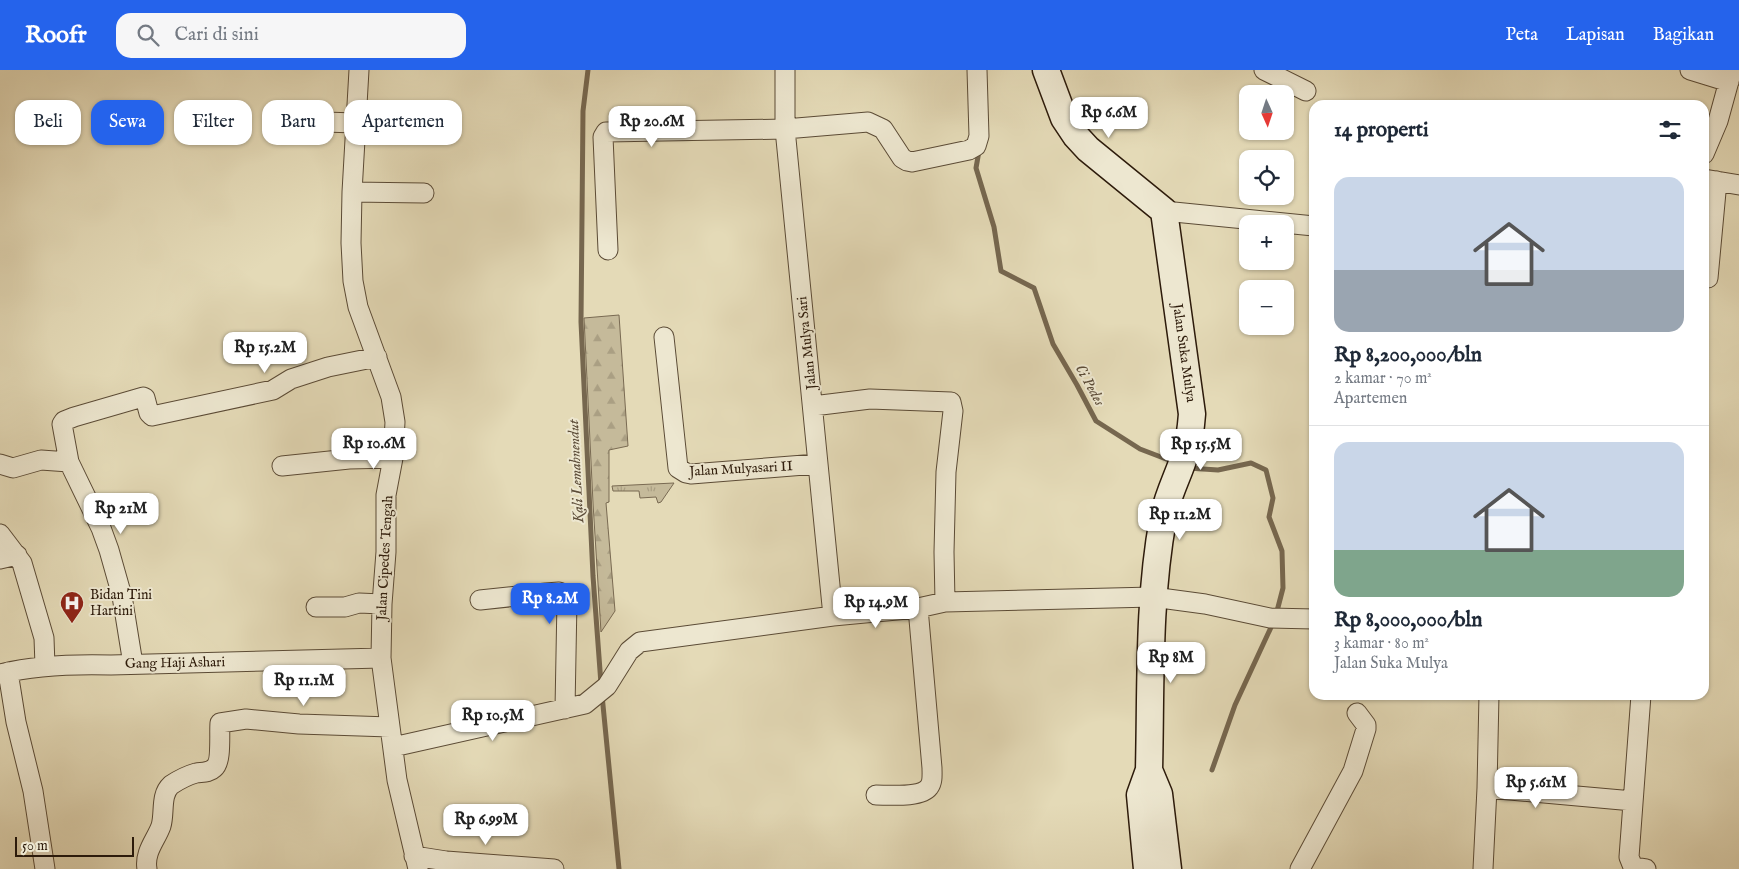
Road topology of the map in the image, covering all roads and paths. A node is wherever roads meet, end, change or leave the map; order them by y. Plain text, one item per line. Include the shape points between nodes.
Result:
1 (359, 70) edge
2 (784, 70) edge
3 (976, 70) edge
4 (1046, 70) edge
5 (1264, 70) edge
6 (1690, 70) edge
7 (1730, 76) edge
8 (1306, 91) dead end
9 (357, 100) edge
10 (785, 129) junction
11 (1709, 142) edge
12 (354, 145) edge
13 (1710, 180) edge
14 (1739, 185) edge
15 (352, 192) junction
16 (424, 193) dead end
17 (1164, 211) junction
18 (1309, 226) edge
19 (1709, 229) edge
20 (608, 250) dead end
21 (664, 337) dead end
22 (377, 357) junction
23 (813, 406) junction
24 (393, 458) junction
25 (69, 462) junction
26 (0, 464) edge
27 (817, 464) junction
28 (282, 466) dead end
29 (0, 534) edge
30 (9, 557) edge
31 (1153, 597) junction
32 (480, 600) dead end
33 (946, 602) junction
34 (382, 604) junction
35 (316, 607) dead end
36 (918, 608) junction
37 (834, 616) junction
38 (1309, 619) edge
39 (380, 658) junction
40 (133, 664) junction
41 (45, 666) junction
42 (4, 673) edge
43 (1489, 700) edge
44 (1641, 700) edge
45 (565, 710) junction
46 (1357, 713) dead end
47 (390, 726) junction
48 (393, 747) junction
49 (1149, 770) junction
50 (1486, 788) junction
51 (876, 796) dead end
52 (1633, 800) junction
53 (416, 862) edge
54 (1637, 868) edge
55 (45, 869) edge
56 (147, 869) edge
57 (554, 869) edge
58 (1147, 869) edge
59 (1168, 869) edge
60 (1300, 869) edge
61 (1483, 869) edge

1 - 9 street, Jalan Cipedes Tengah
2 - 10 street, Jalan Mulya Sari
3 - 10 street via 979,136 976,146 969,150 912,162 902,158 883,129 868,122
4 - 17 street via 1064,118 1076,136
5 - 8 street
6 - 7 street
7 - 11 street
10 - 20 street via 604,133
10 - 23 street, Jalan Mulya Sari
12 - 15 street, Jalan Cipedes Tengah
13 - 14 street
13 - 19 street
15 - 16 street
15 - 22 street, Jalan Cipedes Tengah via 353,281 358,306
17 - 18 street
17 - 31 street, Jalan Suka Mulya via 1192,414 1186,451 1169,492 1163,520
21 - 27 street, Jalan Mulyasari II via 678,468 691,474
22 - 24 street, Jalan Cipedes Tengah via 391,396 395,422
22 - 25 street via 328,367 291,379 273,390 155,416 151,415 143,397 74,417 62,424
23 - 27 street, Jalan Mulya Sari
23 - 33 street via 870,399 951,402 944,552
24 - 28 street
24 - 34 street, Jalan Cipedes Tengah via 386,495
25 - 26 street via 41,460 13,468
25 - 40 street via 109,550 122,596
27 - 37 street, Jalan Mulya Sari
29 - 30 street
30 - 41 street via 22,563 44,638
31 - 33 street
31 - 38 street via 1276,618
31 - 49 street, Jalan Suka Mulya
32 - 45 street via 564,594 567,600
33 - 36 street
34 - 35 street
34 - 39 street, Jalan Cipedes Tengah
36 - 37 street
36 - 51 street via 932,782 919,793
37 - 45 street via 640,642 628,651 608,686 585,704
39 - 40 street, Gang Haji Ashari
39 - 47 street, Jalan Cipedes Tengah
40 - 41 street, Gang Haji Ashari
41 - 42 street, Gang Haji Ashari
42 - 55 street via 33,791
43 - 50 street
44 - 52 street
45 - 48 street
46 - 60 street via 1366,729 1353,771
47 - 48 street, Jalan Cipedes Tengah
47 - 56 street via 246,719 220,723 215,768 170,786 164,796 161,825 150,844
48 - 53 street, Jalan Cipedes Tengah via 397,780
49 - 58 street, Jalan Suka Mulya via 1140,795
49 - 59 street, Jalan Suka Mulya via 1159,794
50 - 52 street
50 - 61 street
52 - 54 street via 1629,857
53 - 57 street via 446,861

